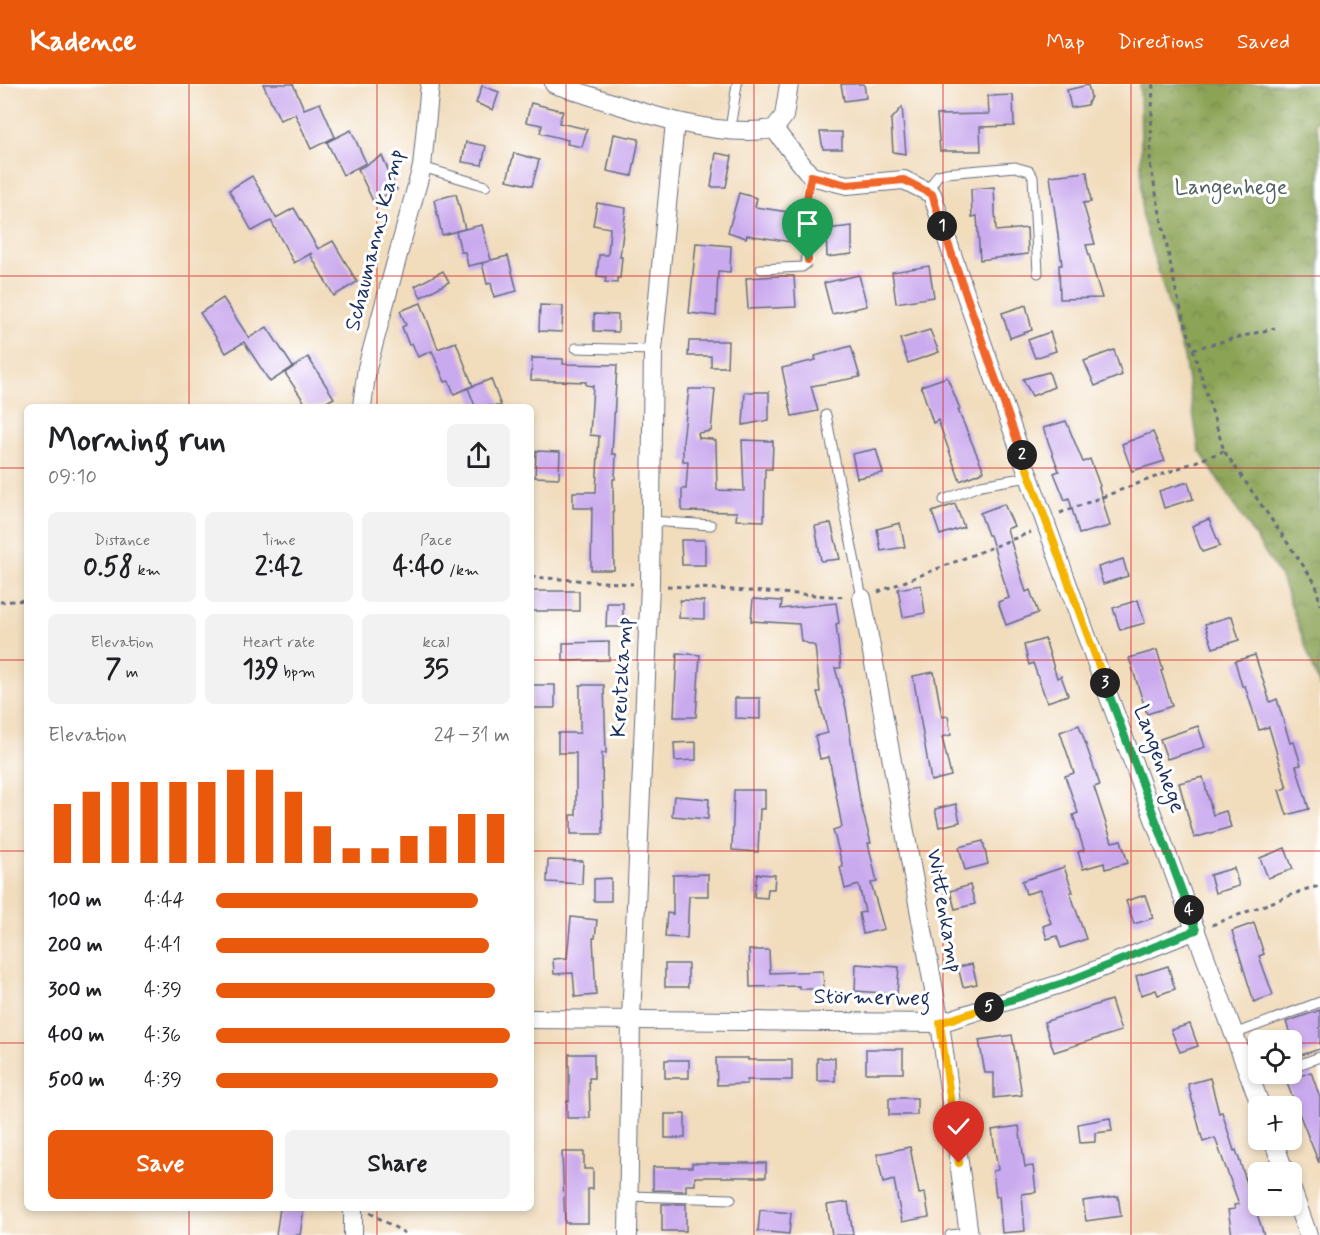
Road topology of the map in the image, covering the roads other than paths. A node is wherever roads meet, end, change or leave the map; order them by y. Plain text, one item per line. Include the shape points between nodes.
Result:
1 (430, 84) edge
2 (737, 84) edge
3 (789, 84) edge
4 (558, 85) edge
5 (675, 122) junction
6 (730, 129) junction
7 (774, 129) junction
8 (422, 167) junction
9 (811, 176) junction
10 (486, 186) dead end
11 (927, 192) junction
12 (761, 269) dead end
13 (1038, 273) dead end
14 (576, 348) dead end
15 (653, 350) junction
16 (362, 404) edge
17 (826, 415) dead end
18 (1029, 477) junction
19 (944, 500) dead end
20 (651, 521) junction
21 (711, 525) dead end
22 (862, 598) joint
23 (1196, 930) junction
24 (1320, 1002) edge
25 (534, 1019) edge
26 (631, 1019) junction
27 (940, 1023) junction
28 (1234, 1034) junction
29 (1320, 1057) edge
30 (1302, 1063) edge
31 (1248, 1073) edge
32 (629, 1196) junction
33 (731, 1199) dead end
34 (353, 1211) edge
35 (1301, 1216) edge
36 (969, 1234) edge
37 (353, 1235) edge
38 (628, 1235) edge
39 (950, 1235) edge
40 (1308, 1235) edge

1 - 8 street, Schaumanns Kamp
2 - 6 lane
3 - 7 street via 784,116
4 - 5 street
5 - 6 street
5 - 15 street, Kreutzkamp
6 - 7 street
7 - 9 street
8 - 10 lane
8 - 16 street, Schaumanns Kamp via 367,368
9 - 11 street via 847,185 904,180
9 - 12 lane via 806,264
11 - 13 lane via 938,176 946,173 1015,167 1029,171 1033,177
11 - 18 street, Langenhege via 932,194
14 - 15 lane
15 - 20 street, Kreutzkamp
17 - 22 lane
18 - 19 lane via 981,485
18 - 23 street, Langenhege
20 - 21 lane
20 - 26 street, Kreutzkamp
22 - 27 street, Wittenkamp
23 - 27 street, Störmerweg via 1066,982
23 - 28 street, Langenhege
24 - 28 lane
25 - 26 street, Störmerweg
26 - 27 street, Störmerweg
26 - 32 street, Kreutzkamp
27 - 36 street, Wittenkamp
28 - 31 street, Langenhege
29 - 30 lane
32 - 33 lane
32 - 38 street, Kreutzkamp
34 - 37 street
35 - 40 street
36 - 39 lane

